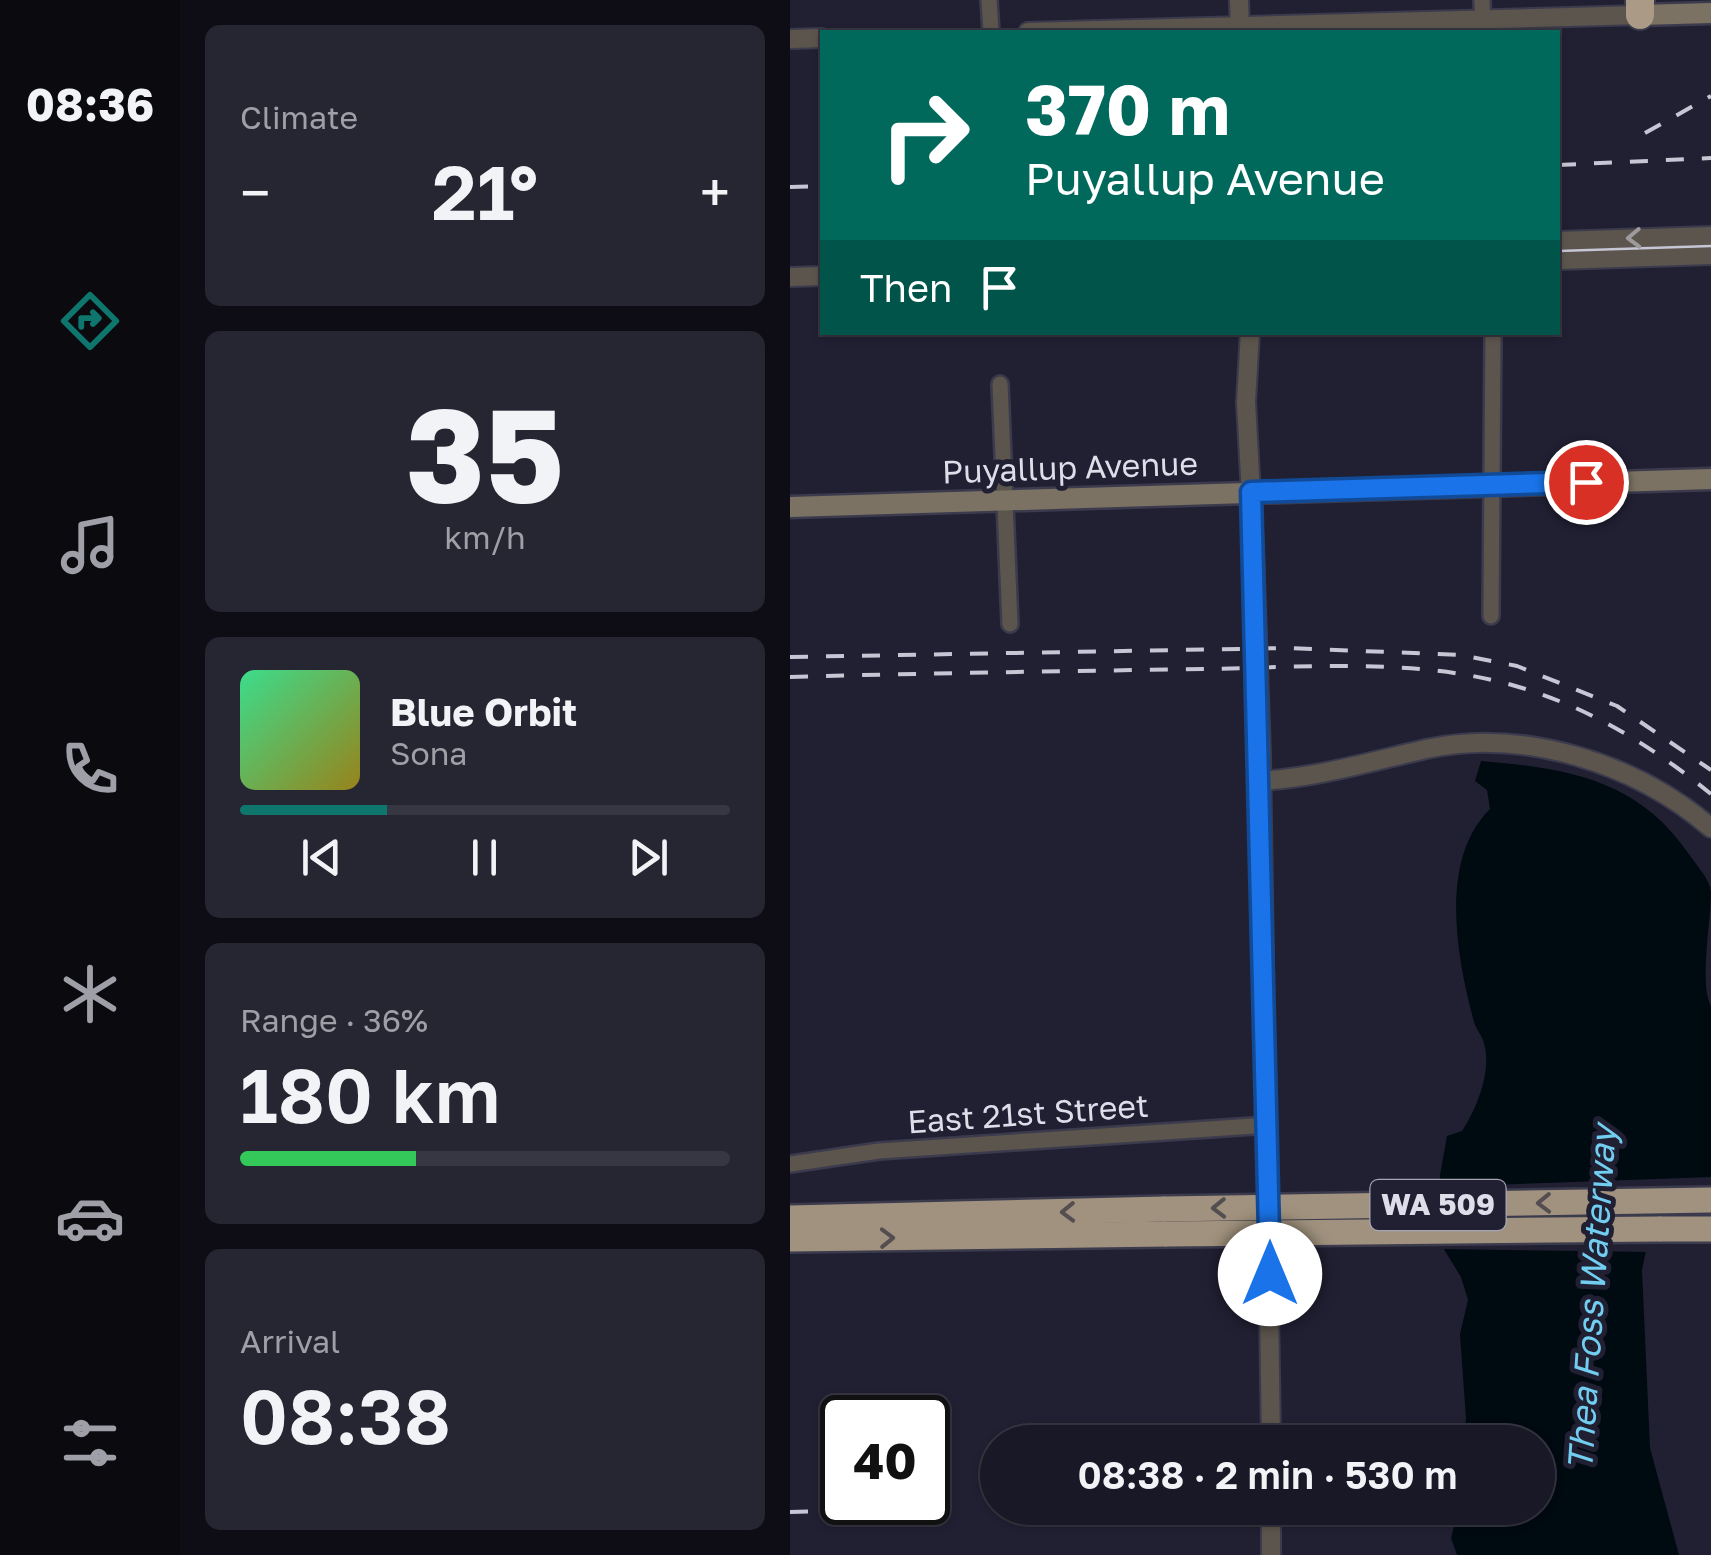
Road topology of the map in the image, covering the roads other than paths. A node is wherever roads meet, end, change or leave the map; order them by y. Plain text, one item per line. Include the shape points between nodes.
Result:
1 (990, 0) edge
2 (1239, 0) edge
3 (1643, 10) edge
4 (1711, 12) edge
5 (1483, 17) edge
6 (1240, 28) edge
7 (991, 30) edge
8 (1134, 30) edge
9 (790, 38) edge
10 (820, 38) edge
11 (1711, 236) edge
12 (1560, 241) edge
13 (1711, 255) edge
14 (1560, 260) edge
15 (820, 276) edge
16 (790, 277) edge
17 (1250, 335) edge
18 (1493, 335) edge
19 (1000, 384) dead end
20 (1708, 479) edge
21 (1494, 485) junction
22 (1251, 492) junction
23 (1005, 499) junction
24 (790, 508) edge
25 (1491, 616) dead end
26 (1010, 624) dead end
27 (1261, 781) junction
28 (1711, 828) edge
29 (1269, 1116) junction
30 (790, 1164) edge
31 (1711, 1200) edge
32 (790, 1218) edge
33 (1166, 1222) junction
34 (1711, 1229) edge
35 (790, 1240) edge
36 (1270, 1425) edge
37 (1271, 1525) edge
38 (1271, 1555) edge

1 - 7 street
2 - 6 street
3 - 4 main road
3 - 5 street
5 - 6 street
6 - 8 street
9 - 10 street
11 -> 12 street
13 - 14 street
15 - 16 street
17 - 22 street
18 - 21 street
19 - 23 street
20 - 21 main road, Puyallup Avenue
21 - 22 main road, Puyallup Avenue
21 - 25 street
22 - 23 main road, Puyallup Avenue
22 - 27 street, bridge
23 - 24 main road, Puyallup Avenue
23 - 26 street
27 - 28 street via 1346,772 1428,749 1510,745 1607,766
27 - 29 street
29 - 30 street, East 21st Street
29 - 36 street
31 -> 33 highway, WA 509, bridge
33 -> 32 highway, WA 509
33 - 34 highway, WA 509, bridge
35 -> 33 highway, WA 509
37 - 38 street

